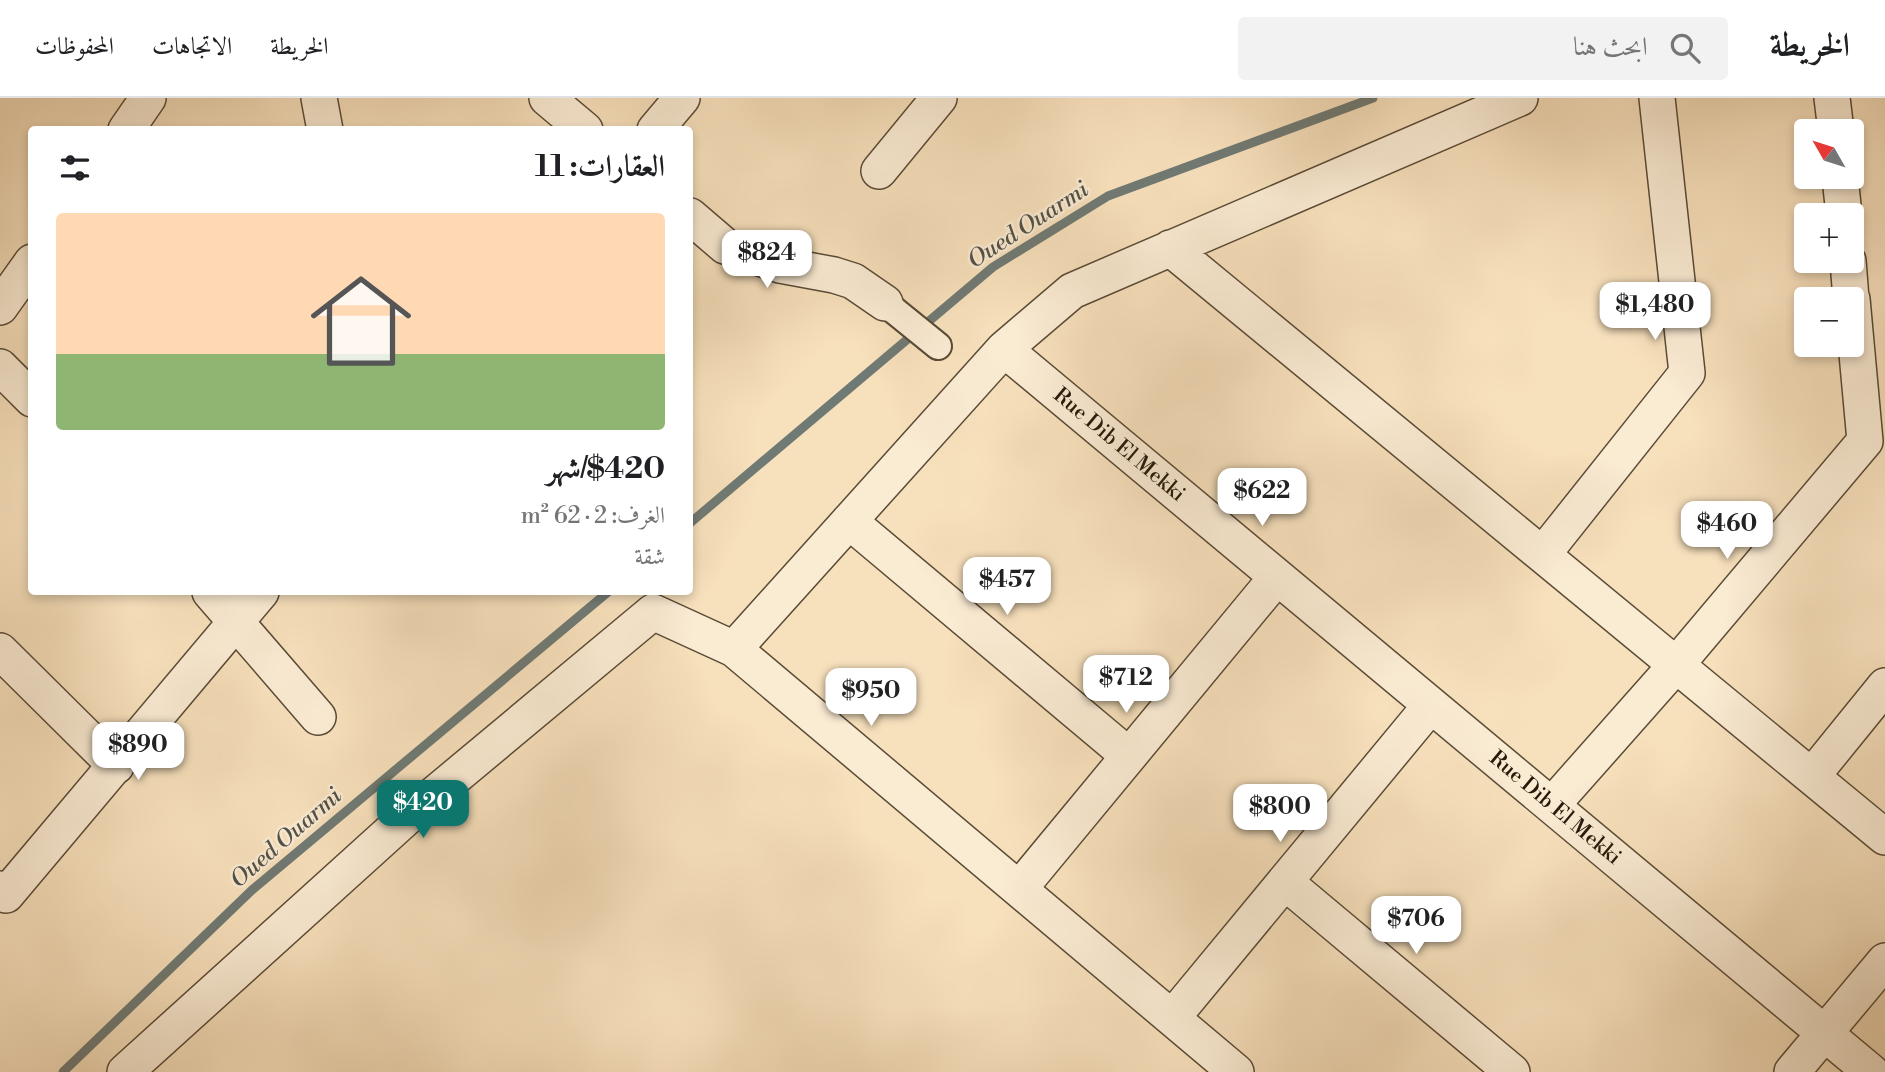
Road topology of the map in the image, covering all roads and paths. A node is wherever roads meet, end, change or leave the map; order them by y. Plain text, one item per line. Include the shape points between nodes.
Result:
1 (148, 98) edge
2 (319, 98) edge
3 (547, 98) edge
4 (682, 98) edge
5 (939, 98) edge
6 (1520, 98) edge
7 (1657, 98) edge
8 (1832, 98) edge
9 (656, 118) edge
10 (1835, 119) edge
11 (129, 126) edge
12 (324, 126) edge
13 (580, 126) edge
14 (879, 171) dead end
15 (693, 219) edge
16 (1170, 248) junction
17 (28, 268) edge
18 (885, 303) joint
19 (0, 307) edge
20 (938, 346) dead end
21 (1004, 349) junction
22 (1857, 357) edge
23 (0, 367) edge
24 (28, 395) edge
25 (849, 521) junction
26 (1543, 554) junction
27 (1277, 577) junction
28 (213, 595) edge
29 (258, 595) edge
30 (236, 621) junction
31 (734, 649) junction
32 (0, 651) edge
33 (1676, 665) junction
34 (1885, 686) edge
35 (1431, 705) junction
36 (317, 716) dead end
37 (1129, 756) junction
38 (116, 766) junction
39 (1812, 776) junction
40 (1552, 806) junction
41 (1885, 837) edge
42 (1285, 882) junction
43 (1018, 889) junction
44 (2, 896) edge
45 (1885, 961) edge
46 (1172, 1018) junction
47 (1824, 1034) junction
48 (125, 1072) edge
49 (1236, 1072) edge
50 (1512, 1072) edge
51 (1792, 1072) edge
52 (1871, 1072) edge

1 - 11 street
2 - 12 street
3 - 13 street
4 - 9 street
5 - 14 street
6 - 16 street
7 - 26 street via 1687,373
8 - 10 street
15 - 18 street via 725,246 780,265 853,281
16 - 21 street via 1072,291
16 - 26 street
17 - 19 street
18 - 20 street
21 - 25 street
21 - 27 street, Rue Dib El Mekki
22 - 33 street via 1865,441
23 - 24 street
25 - 31 street
25 - 37 street
26 - 33 street
27 - 35 street, Rue Dib El Mekki
27 - 37 street
28 - 30 street
29 - 30 street
30 - 36 street
30 - 38 street
31 - 43 street
31 - 48 street via 653,612 407,817
32 - 38 street
33 - 39 street
33 - 40 street
34 - 39 street
35 - 40 street, Rue Dib El Mekki
35 - 42 street
37 - 43 street
38 - 44 street
39 - 41 street
40 - 47 street, Rue Dib El Mekki
42 - 46 street
42 - 50 street
43 - 46 street
45 - 47 street
46 - 49 street
47 - 51 street
47 - 52 street, Rue Dib El Mekki

